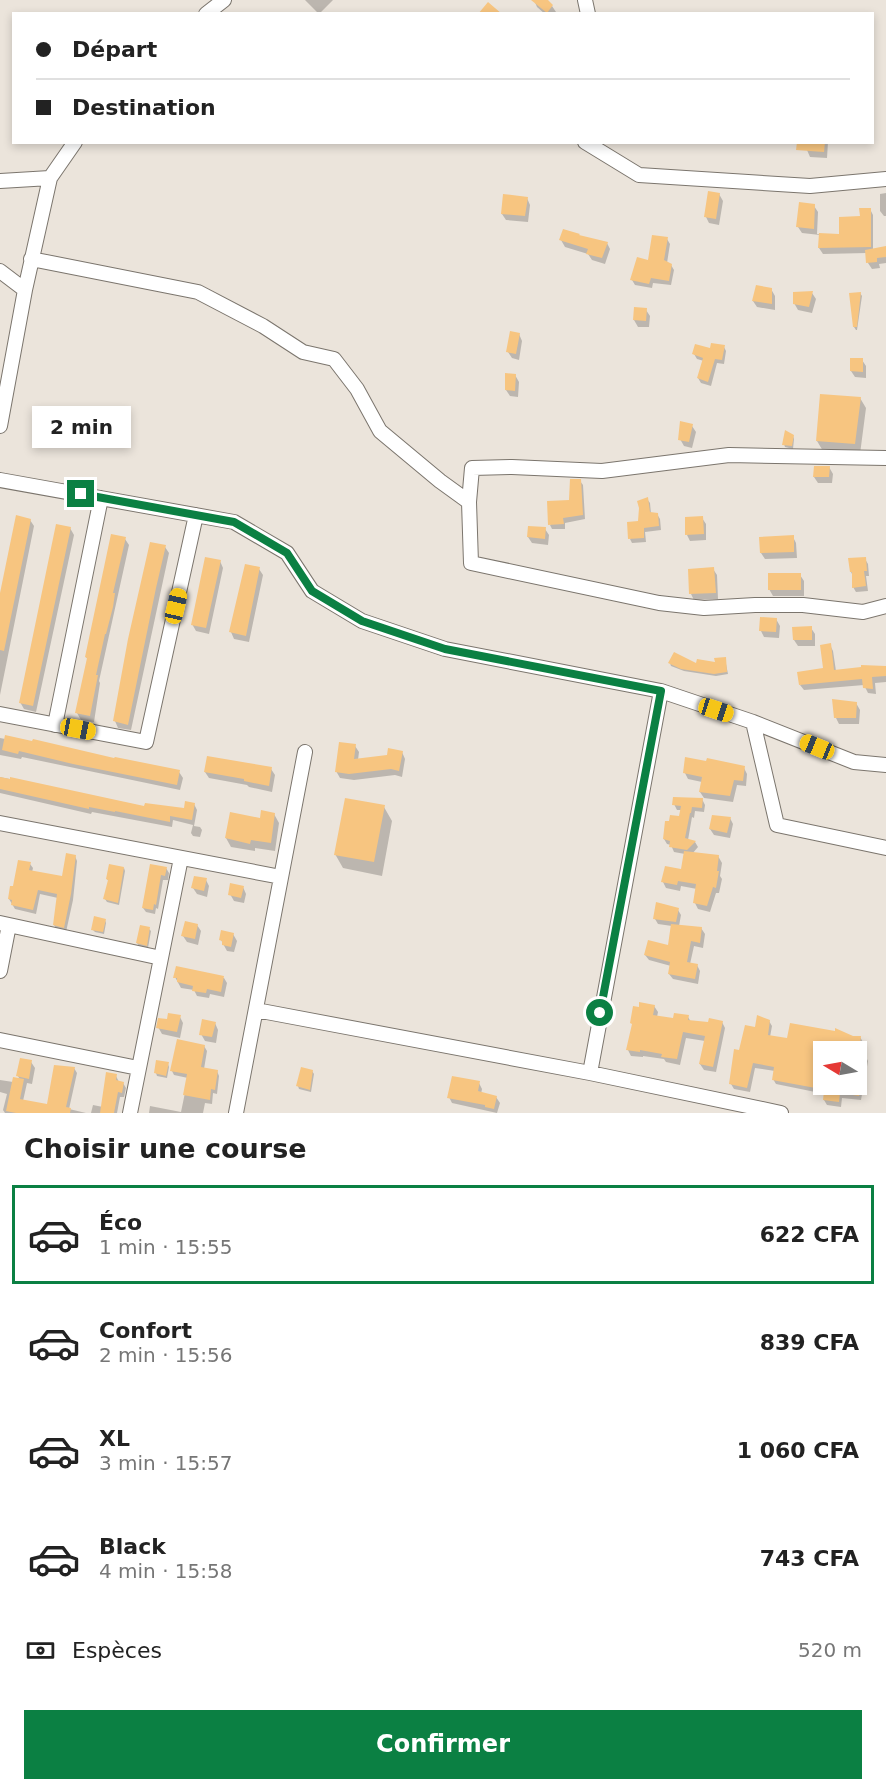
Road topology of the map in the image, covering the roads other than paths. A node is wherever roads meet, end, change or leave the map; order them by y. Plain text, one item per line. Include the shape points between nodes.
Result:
1 (224, 0) edge
2 (209, 12) edge
3 (74, 144) edge
4 (588, 144) edge
5 (50, 178) junction
6 (886, 179) edge
7 (0, 181) edge
8 (31, 259) junction
9 (0, 271) edge
10 (25, 290) junction
11 (0, 426) edge
12 (886, 458) edge
13 (0, 480) edge
14 (101, 498) junction
15 (469, 502) junction
16 (196, 515) junction
17 (886, 606) edge
18 (661, 691) junction
19 (0, 714) edge
20 (753, 722) junction
21 (56, 725) junction
22 (305, 752) dead end
23 (886, 765) edge
24 (0, 823) edge
25 (886, 848) edge
26 (180, 858) junction
27 (282, 877) junction
28 (5, 924) edge
29 (161, 958) junction
30 (0, 971) edge
31 (256, 1010) junction
32 (0, 1040) edge
33 (138, 1068) junction
34 (590, 1073) junction
35 (130, 1113) edge
36 (236, 1113) edge
37 (781, 1113) edge

1 - 2 street
3 - 5 street
4 - 6 street via 639,175 810,186
5 - 7 street
5 - 8 street
8 - 10 street
8 - 15 street via 198,292 303,352 334,359 357,389 380,431
9 - 10 street
10 - 11 street
12 - 15 street via 729,455 602,471 472,468
13 - 14 street
14 - 16 street
14 - 21 street
15 - 17 street via 471,562 659,603 704,609 803,605 863,612
16 - 18 street via 234,522 287,553 312,591 362,621 445,649
16 - 21 street via 146,742
18 - 20 street
18 - 34 street
19 - 21 street
20 - 23 street via 854,762
20 - 25 street via 777,825
22 - 27 street
24 - 26 street
26 - 27 street
26 - 29 street
27 - 31 street
28 - 29 street
28 - 30 street
29 - 33 street
31 - 34 street
31 - 36 street
32 - 33 street
33 - 35 street
34 - 37 street

